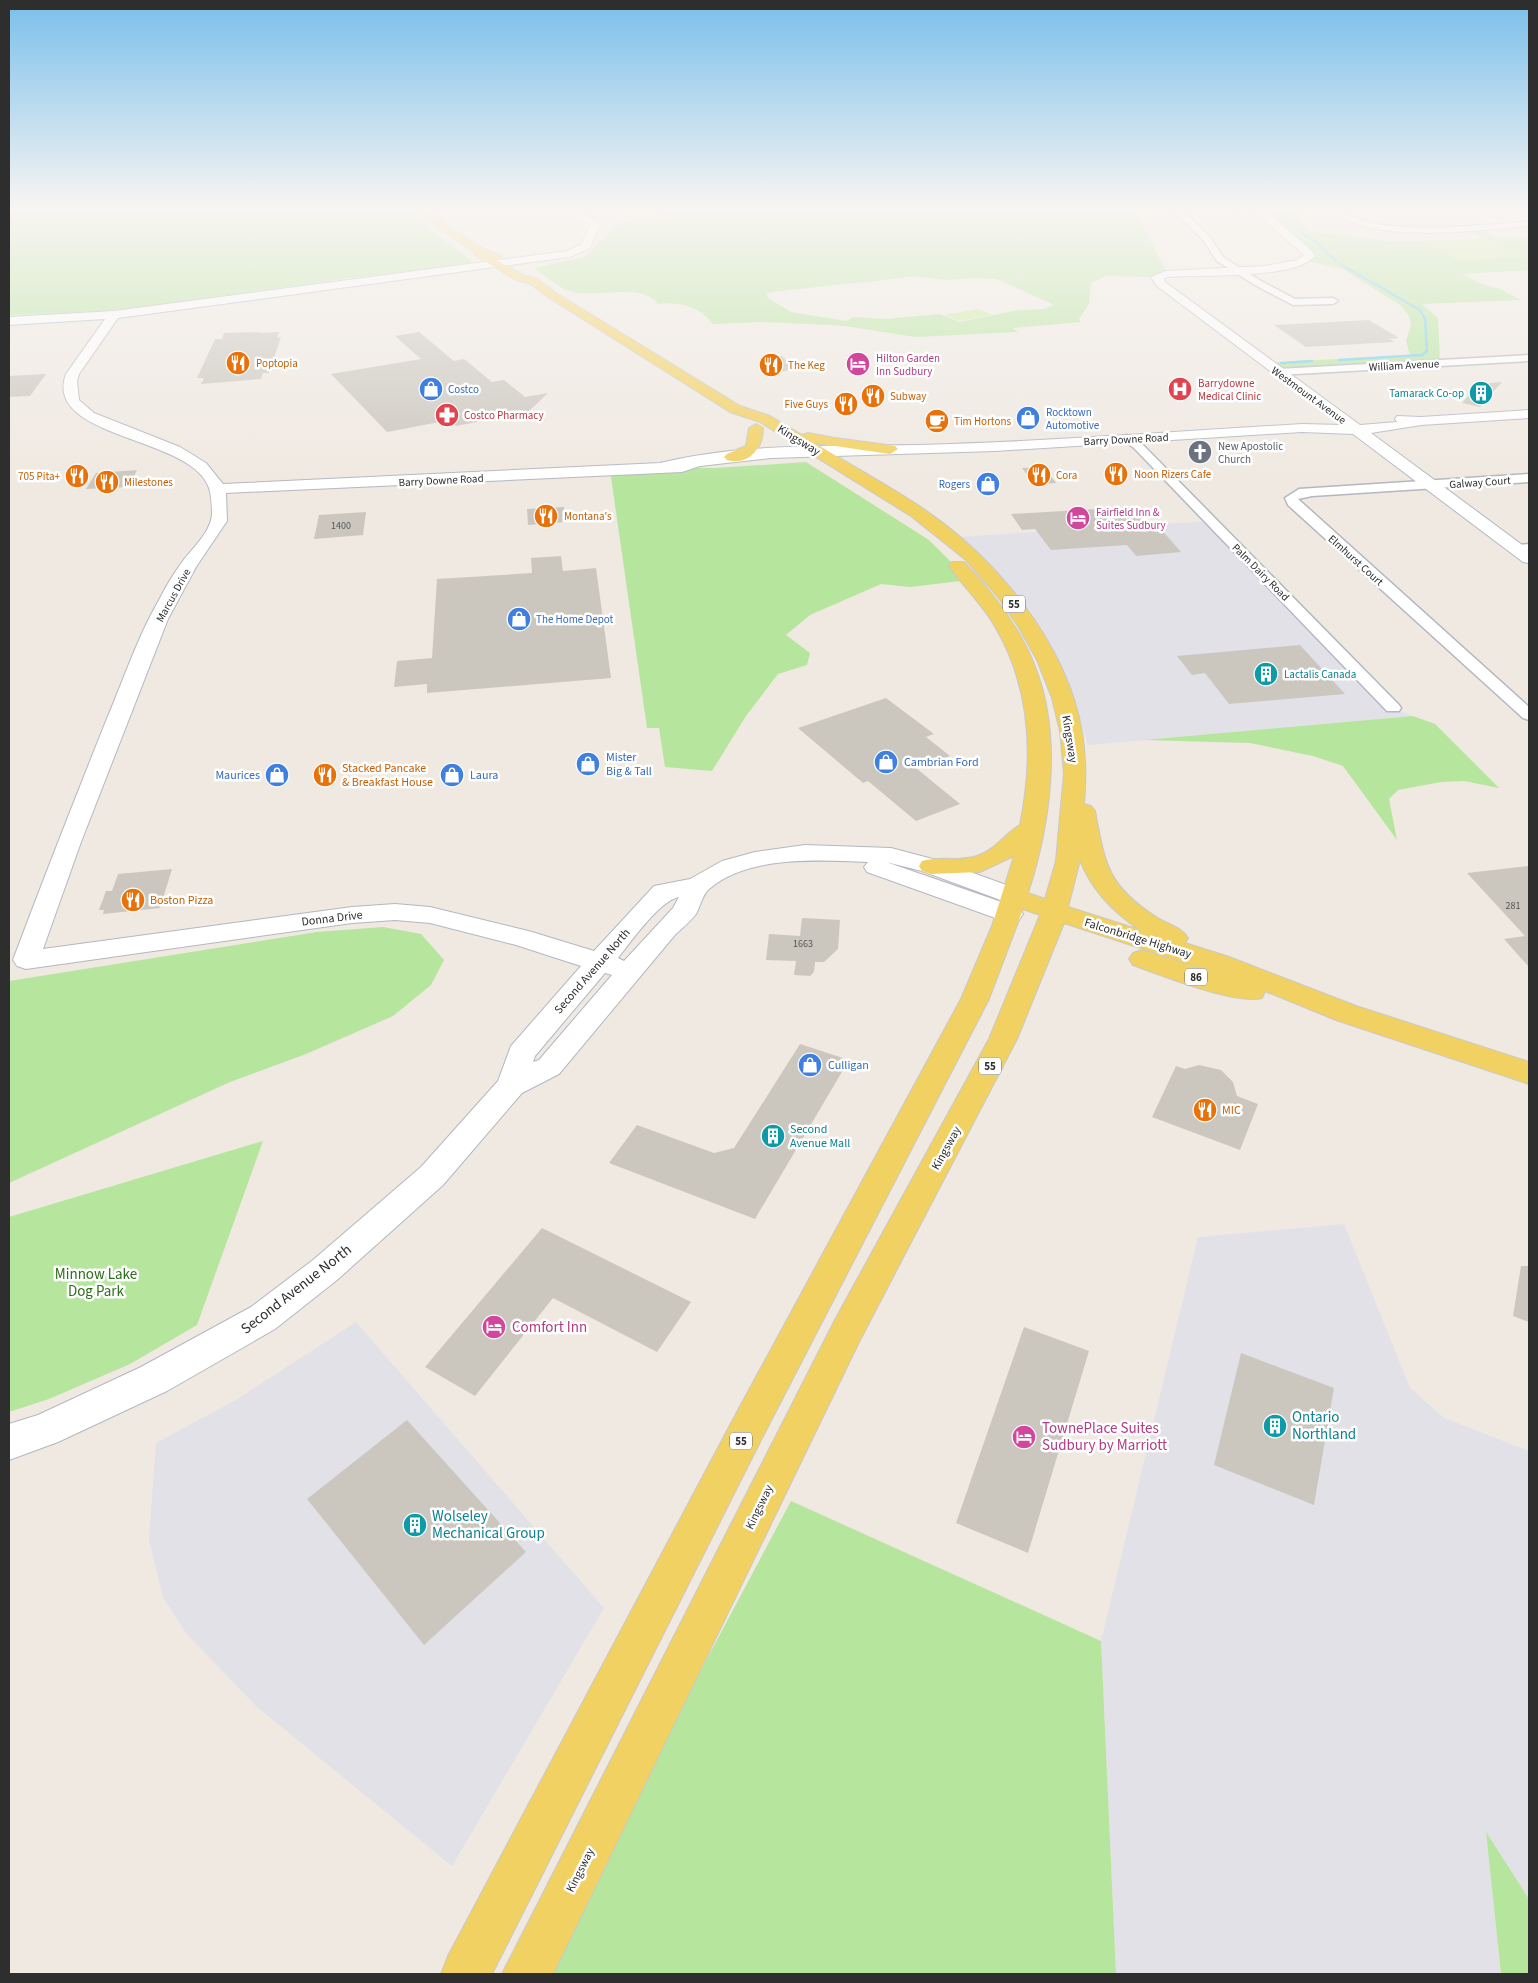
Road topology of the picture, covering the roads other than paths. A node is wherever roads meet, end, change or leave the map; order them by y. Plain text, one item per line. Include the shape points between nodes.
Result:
1 (239, 299) edge
2 (558, 299) edge
3 (1179, 299) edge
4 (1286, 299) edge
5 (1333, 301) dead end
6 (114, 315) junction
7 (9, 321) edge
8 (1529, 358) edge
9 (1278, 372) junction
10 (735, 409) junction
11 (1529, 414) edge
12 (1350, 425) junction
13 (756, 428) junction
14 (780, 429) junction
15 (1127, 438) junction
16 (890, 449) junction
17 (949, 449) junction
18 (805, 455) junction
19 (732, 457) junction
20 (833, 460) junction
21 (665, 466) junction
22 (1529, 478) edge
23 (310, 485) junction
24 (1431, 485) junction
25 (217, 489) junction
26 (220, 516) junction
27 (1525, 552) edge
28 (1393, 708) dead end
29 (1529, 715) edge
30 (1073, 785) junction
31 (1031, 829) junction
32 (839, 852) junction
33 (931, 866) junction
34 (697, 886) junction
35 (1012, 906) junction
36 (1051, 920) junction
37 (26, 960) joint
38 (599, 961) junction
39 (1220, 964) junction
40 (631, 972) junction
41 (1346, 1013) junction
42 (1529, 1074) edge
43 (512, 1085) junction
44 (9, 1442) edge
45 (466, 1974) edge
46 (527, 1974) edge

1 - 6 street
2 - 10 main road, Kingsway / 55
3 - 9 street, Westmount Avenue
4 - 5 street
6 - 7 street
6 - 25 street via 73,374 69,387 71,398 87,416 184,454 210,477
8 - 9 street, William Avenue
9 - 12 street, Westmount Avenue
10 - 13 main road, Kingsway / 55
10 - 14 main road, Kingsway / 55 via 765,419
11 - 12 street, Barry Downe Road via 1420,421 1406,425
12 - 15 street, Barry Downe Road via 1320,430 1302,428
12 - 24 street, Westmount Avenue
13 - 18 main road, Kingsway / 55
13 - 19 main road via 756,442 752,450
14 - 16 main road via 835,443
14 - 18 main road, Kingsway / 55
15 - 17 street, Barry Downe Road
15 - 28 street, Palm Dairy Road
16 - 17 street, Barry Downe Road
16 - 18 street, Barry Downe Road
17 - 20 street, Barry Downe Road via 930,454
18 - 19 street, Barry Downe Road
18 - 20 street, Barry Downe Road
18 - 21 street, Barry Downe Road via 715,468
18 - 31 main road, Kingsway / 55 via 930,540 961,569 1005,629 1025,667 1034,703 1037,789
19 - 21 street, Barry Downe Road
20 - 30 main road, Kingsway / 55 via 938,528 972,556 1005,593 1039,643 1062,698 1074,751
21 - 23 street, Barry Downe Road
22 - 24 street, Galway Court
23 - 25 street, Barry Downe Road
23 - 26 street via 247,498
24 - 27 street, Westmount Avenue
24 - 29 street, Elmhurst Court via 1299,493 1291,498
25 - 26 street
26 - 37 street, Marcus Drive via 158,619
30 - 36 main road, Kingsway / 55 via 1068,861
30 - 39 main road via 1083,810 1095,866 1111,892 1156,930
31 - 33 main road via 1016,838 1009,849 980,864
31 - 35 main road, Kingsway / 55
32 - 33 street, Second Avenue North via 891,855
32 - 34 street, Second Avenue North via 805,852 755,859 731,866
32 - 35 street, Second Avenue North via 890,873
33 - 35 street, Second Avenue North
34 - 38 street, Second Avenue North via 663,892
34 - 40 street, Second Avenue North via 684,912
35 - 36 main road, Falconbridge Highway / 86
35 - 45 main road, Kingsway / 55 via 975,999
36 - 39 main road, Falconbridge Highway / 86
36 - 41 main road, Falconbridge Highway / 86 via 1210,981
36 - 46 main road, Kingsway / 55 via 1003,1038 844,1338
37 - 38 street, Donna Drive via 352,915 395,912 474,924
38 - 40 street, Donna Drive
38 - 43 street, Second Avenue North via 521,1053
39 - 41 main road, Falconbridge Highway / 86
40 - 43 street, Second Avenue North via 548,1067
41 - 42 main road, Falconbridge Highway / 86
43 - 44 street, Second Avenue North via 432,1176 264,1318 154,1379 45,1430

